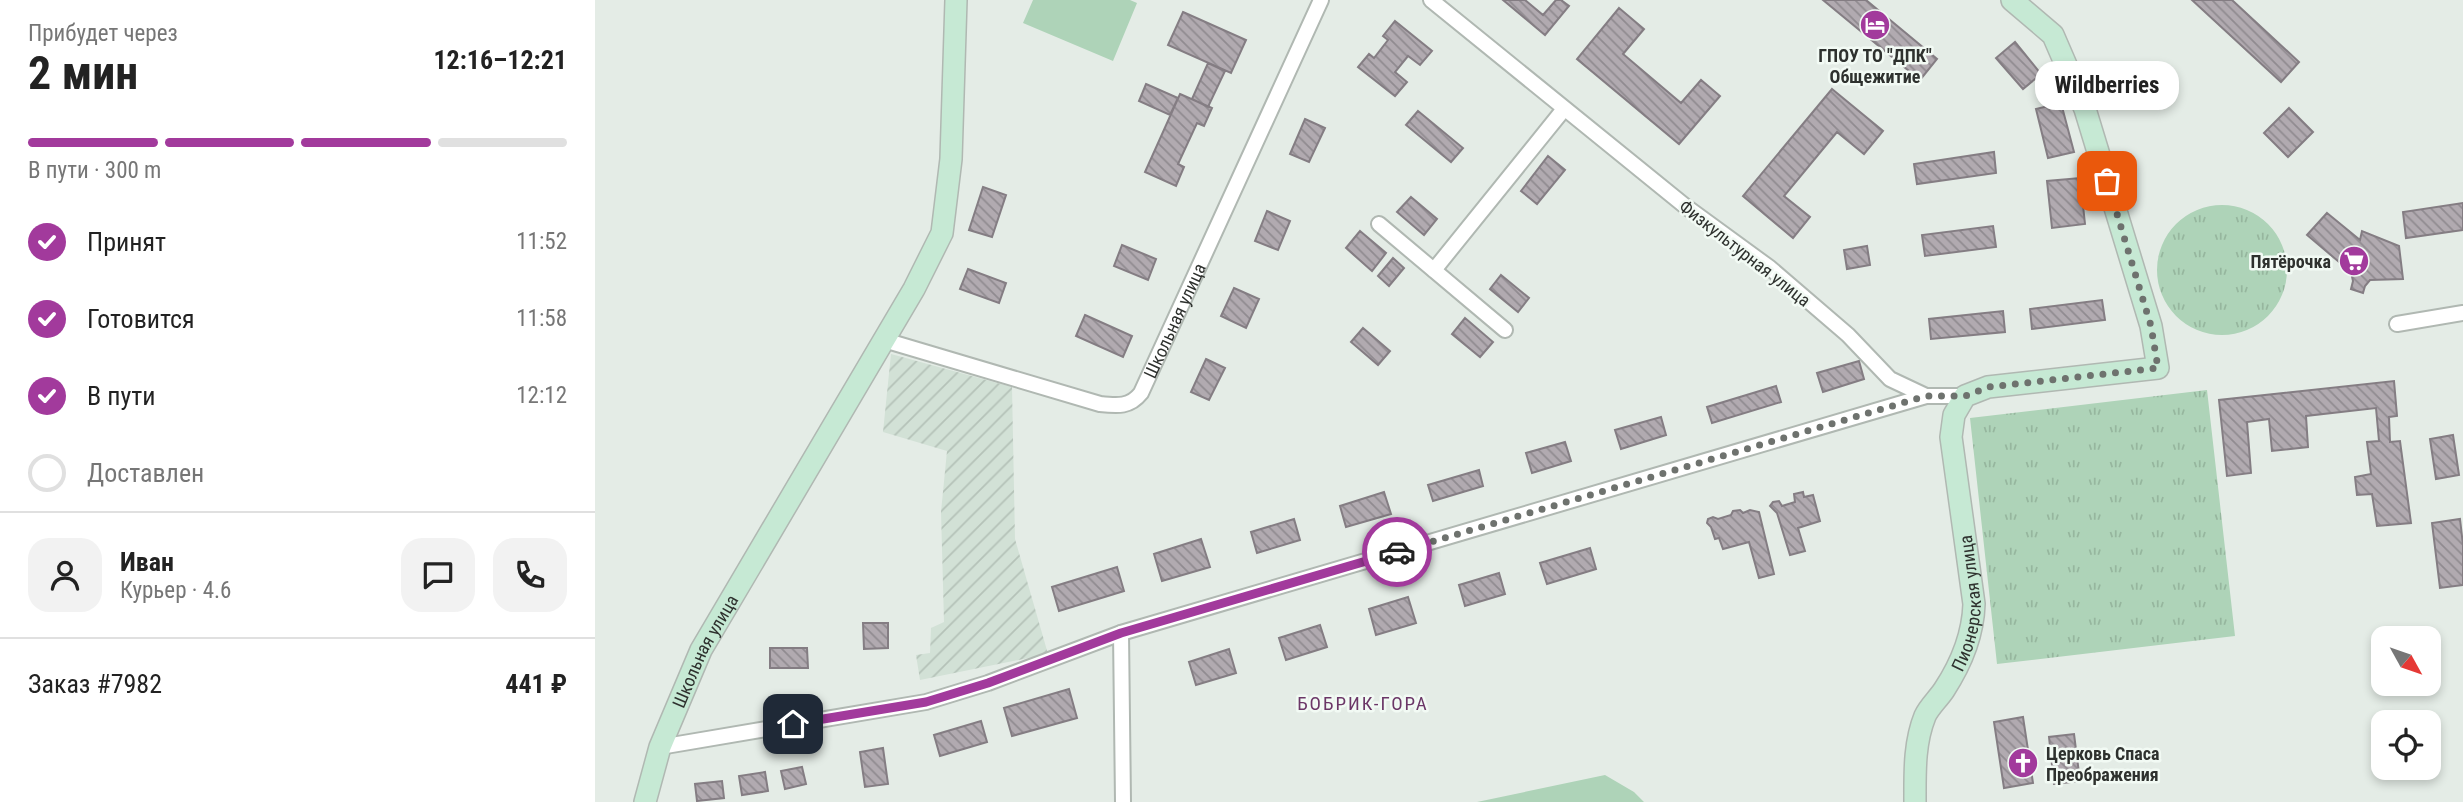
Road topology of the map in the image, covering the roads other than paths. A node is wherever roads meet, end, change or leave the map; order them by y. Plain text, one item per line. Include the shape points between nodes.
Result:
1 (956, 0) edge
2 (1321, 0) edge
3 (1431, 0) edge
4 (2012, 0) edge
5 (1563, 109) junction
6 (1379, 223) dead end
7 (1434, 270) junction
8 (2463, 313) edge
9 (2397, 324) dead end
10 (1505, 330) dead end
11 (884, 340) junction
12 (1926, 396) junction
13 (1965, 396) junction
14 (1121, 633) junction
15 (660, 747) junction
16 (645, 802) edge
17 (1123, 802) edge
18 (1915, 802) edge

1 - 11 main road, Школьная улица via 951,159 943,233
2 - 11 street, Школьная улица via 1135,401 1100,404
3 - 5 street, Физкультурная улица
4 - 13 main road via 2053,35 2085,109 2151,326 2158,368 1989,387
5 - 7 street
5 - 12 street, Физкультурная улица via 1770,268 1848,335 1890,379
6 - 7 street
7 - 10 street
8 - 9 street
11 - 15 main road, Школьная улица via 701,650
12 - 13 street
12 - 14 street
13 - 18 main road, Пионерская улица via 1951,438 1974,619 1955,672 1926,713 1919,736
14 - 15 street via 926,702
14 - 17 street
15 - 16 main road, Школьная улица

